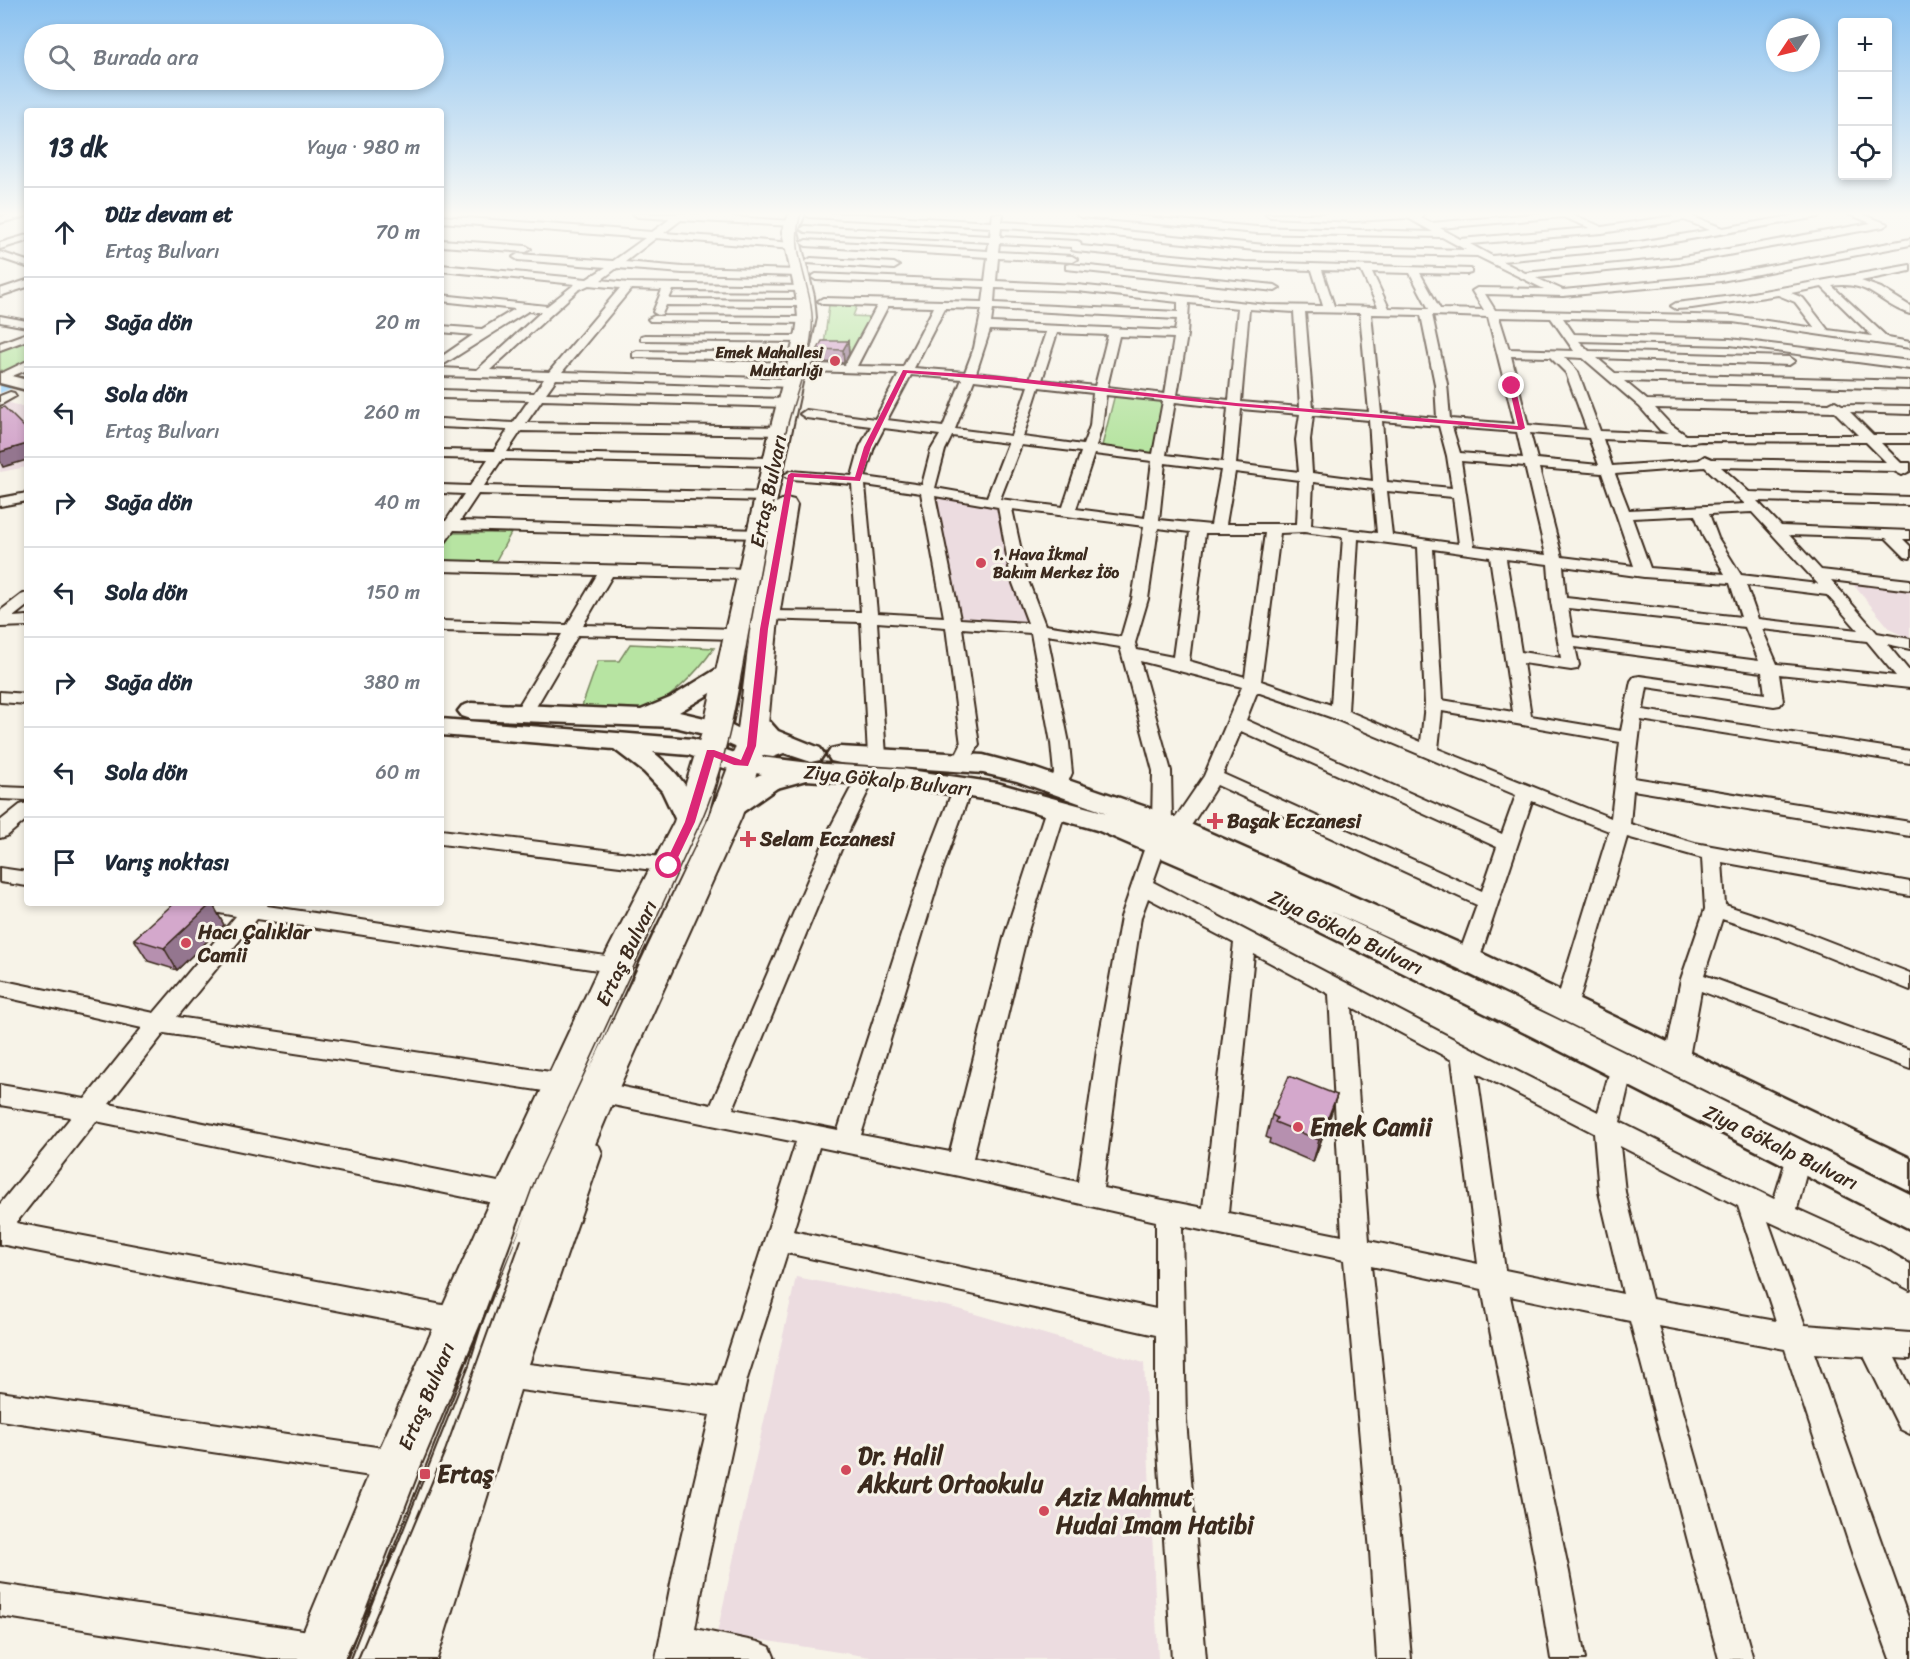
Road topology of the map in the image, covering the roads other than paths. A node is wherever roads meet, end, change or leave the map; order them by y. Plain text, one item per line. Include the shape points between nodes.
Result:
1 (461, 291) edge
2 (570, 291) edge
3 (623, 291) edge
4 (667, 291) edge
5 (714, 291) edge
6 (744, 291) edge
7 (759, 291) edge
8 (766, 291) edge
9 (803, 291) edge
10 (803, 291) edge
11 (813, 291) edge
12 (853, 291) edge
13 (989, 291) edge
14 (1097, 291) edge
15 (1276, 291) edge
16 (1326, 291) edge
17 (1376, 291) edge
18 (1423, 291) edge
19 (1477, 291) edge
20 (1495, 291) edge
21 (1559, 291) edge
22 (1580, 291) edge
23 (1751, 291) edge
24 (1839, 291) edge
25 (1879, 291) edge
26 (1780, 292) joint
27 (1563, 293) junction
28 (1761, 296) junction
29 (446, 298) edge
30 (1184, 300) junction
31 (1728, 301) junction
32 (662, 302) junction
33 (884, 303) junction
34 (940, 305) junction
35 (988, 306) junction
36 (1244, 306) junction
37 (526, 307) junction
38 (1279, 308) junction
39 (1299, 308) junction
40 (1329, 308) junction
41 (1365, 309) junction
42 (551, 310) junction
43 (1385, 310) junction
44 (1910, 310) edge
45 (1431, 311) junction
46 (1492, 313) junction
47 (1554, 314) junction
48 (1622, 315) junction
49 (1183, 316) junction
50 (1695, 317) junction
51 (0, 319) edge
52 (654, 319) junction
53 (1756, 321) junction
54 (24, 323) edge
55 (985, 326) junction
56 (444, 328) edge
57 (1053, 328) junction
58 (1114, 331) junction
59 (1824, 332) junction
60 (484, 333) junction
61 (1181, 335) junction
62 (24, 337) edge
63 (1571, 337) junction
64 (645, 338) junction
65 (1712, 341) junction
66 (1884, 341) junction
67 (1910, 345) edge
68 (0, 347) edge
69 (1778, 347) junction
70 (444, 351) edge
71 (1504, 352) junction
72 (455, 353) junction
73 (1554, 354) junction
74 (637, 355) junction
75 (1589, 357) junction
76 (444, 360) edge
77 (1789, 361) junction
78 (1910, 364) edge
79 (24, 369) edge
80 (849, 369) junction
81 (905, 371) junction
82 (444, 372) edge
83 (479, 374) junction
84 (969, 375) junction
85 (552, 376) junction
86 (1613, 377) junction
87 (626, 379) junction
88 (1035, 382) junction
89 (1811, 382) junction
90 (1910, 385) edge
91 (9, 389) edge
92 (1100, 390) junction
93 (444, 394) edge
94 (538, 397) junction
95 (1171, 397) junction
96 (795, 400) junction
97 (1644, 404) junction
98 (1236, 405) junction
99 (1838, 408) junction
100 (1307, 410) junction
101 (1910, 410) edge
102 (1374, 416) junction
103 (1444, 422) junction
104 (444, 423) edge
105 (879, 423) junction
106 (518, 427) junction
107 (1521, 428) junction
108 (781, 431) junction
109 (948, 431) junction
110 (1596, 435) junction
111 (1684, 439) junction
112 (1870, 439) junction
113 (1910, 439) edge
114 (1016, 440) junction
115 (1088, 449) junction
116 (444, 454) edge
117 (499, 455) junction
118 (1454, 456) junction
119 (1159, 457) junction
120 (1530, 461) junction
121 (1708, 463) junction
122 (1229, 465) junction
123 (1904, 467) edge
124 (782, 469) junction
125 (1609, 470) junction
126 (1306, 476) junction
127 (1910, 478) edge
128 (858, 479) junction
129 (1380, 486) junction
130 (444, 489) edge
131 (474, 490) junction
132 (927, 491) junction
133 (1460, 493) junction
134 (1744, 496) junction
135 (766, 497) junction
136 (24, 498) edge
137 (1910, 501) edge
138 (0, 502) edge
139 (998, 502) junction
140 (1756, 508) junction
141 (1701, 511) junction
142 (1068, 512) junction
143 (1625, 514) junction
144 (1152, 524) junction
145 (446, 525) edge
146 (1218, 528) junction
147 (1273, 528) junction
148 (1304, 528) junction
149 (1198, 529) junction
150 (1778, 530) junction
151 (759, 534) junction
152 (1351, 535) junction
153 (1891, 535) junction
154 (1910, 536) edge
155 (1385, 539) junction
156 (1425, 544) junction
157 (1467, 548) junction
158 (1497, 552) junction
159 (1910, 554) edge
160 (1555, 560) junction
161 (444, 566) edge
162 (607, 571) junction
163 (1644, 572) junction
164 (750, 574) junction
165 (1818, 574) junction
166 (1736, 579) junction
167 (1910, 585) edge
168 (1833, 591) junction
169 (24, 600) edge
170 (1559, 602) junction
171 (767, 616) junction
172 (869, 617) junction
173 (0, 620) edge
174 (24, 621) edge
175 (953, 623) junction
176 (1751, 623) junction
177 (444, 626) edge
178 (1038, 629) junction
179 (574, 631) junction
180 (737, 634) junction
181 (1874, 637) junction
182 (1564, 640) junction
183 (1910, 644) edge
184 (1129, 649) junction
185 (1513, 656) junction
186 (1180, 664) junction
187 (1770, 668) junction
188 (729, 672) junction
189 (1910, 683) edge
190 (1252, 684) junction
191 (0, 698) edge
192 (24, 699) edge
193 (1434, 704) junction
194 (444, 710) edge
195 (524, 712) junction
196 (1340, 714) junction
197 (1635, 714) junction
198 (644, 718) junction
199 (1523, 718) junction
200 (1236, 722) junction
201 (444, 727) edge
202 (1629, 738) junction
203 (618, 740) junction
204 (735, 741) junction
205 (1429, 752) junction
206 (1910, 757) edge
207 (811, 764) junction
208 (872, 766) junction
209 (962, 774) junction
210 (1213, 776) junction
211 (1624, 782) junction
212 (1526, 792) junction
213 (0, 793) edge
214 (24, 794) edge
215 (1057, 798) junction
216 (727, 808) junction
217 (24, 811) edge
218 (690, 822) junction
219 (1620, 828) junction
220 (1910, 829) edge
221 (0, 831) edge
222 (1165, 832) junction
223 (444, 837) edge
224 (1509, 845) junction
225 (1712, 853) junction
226 (669, 866) junction
227 (0, 875) edge
228 (24, 879) edge
229 (1141, 885) junction
230 (1910, 889) edge
231 (1488, 902) junction
232 (255, 907) edge
233 (1715, 909) junction
234 (1245, 939) junction
235 (1468, 960) junction
236 (618, 965) junction
237 (1692, 979) junction
238 (1910, 982) edge
239 (0, 988) edge
240 (1340, 990) junction
241 (1566, 1007) junction
242 (159, 1023) junction
243 (1463, 1055) junction
244 (1910, 1060) edge
245 (1676, 1063) junction
246 (1621, 1067) junction
247 (591, 1090) junction
248 (0, 1095) edge
249 (90, 1110) junction
250 (718, 1116) junction
251 (1606, 1128) junction
252 (811, 1135) junction
253 (846, 1142) junction
254 (1799, 1155) junction
255 (959, 1165) junction
256 (1910, 1175) edge
257 (513, 1196) junction
258 (1089, 1196) junction
259 (1748, 1199) junction
260 (1169, 1212) junction
261 (1910, 1212) edge
262 (1783, 1213) junction
263 (1214, 1221) junction
264 (0, 1224) edge
265 (0, 1232) edge
266 (777, 1239) junction
267 (1356, 1250) junction
268 (1910, 1278) edge
269 (1493, 1279) junction
270 (1641, 1310) junction
271 (458, 1321) junction
272 (1170, 1325) junction
273 (1796, 1338) junction
274 (1872, 1343) junction
275 (1910, 1346) edge
276 (500, 1374) junction
277 (728, 1403) junction
278 (0, 1406) edge
279 (1910, 1419) edge
280 (397, 1465) junction
281 (0, 1600) edge
282 (674, 1650) edge
283 (321, 1655) edge
284 (378, 1659) edge
285 (420, 1659) edge
286 (758, 1659) edge
287 (1189, 1659) edge
288 (1394, 1659) edge
289 (1568, 1659) edge
290 (1736, 1659) edge
291 (1907, 1659) edge

1 - 29 street
2 - 42 street
3 - 85 street
4 - 32 street
5 - 32 street
6 - 52 street
7 - 64 street
8 - 74 street
9 - 96 main road, Ertaş Bulvarı
10 - 96 main road, Ertaş Bulvarı
11 - 80 street
12 - 33 street
13 - 35 street
14 - 30 street
15 - 38 street
16 - 40 street
17 - 43 street
18 - 45 street
19 - 46 street
20 - 27 street
21 - 27 street
22 - 27 street
23 - 28 street
24 - 66 street
25 - 44 street
26 - 28 street
26 - 59 street via 1800,300
27 - 48 street
28 - 31 street
29 - 37 street
30 - 36 street
30 - 49 street
31 - 48 street via 1633,309
31 - 53 street
32 - 52 street
33 - 34 street
33 - 80 street
34 - 35 street
34 - 81 street
35 - 49 street
35 - 55 street
36 - 38 street
36 - 98 street
37 - 42 street
37 - 60 street
38 - 39 street
39 - 40 street
39 - 100 street
40 - 41 street
41 - 43 street
41 - 102 street
42 - 83 street
43 - 45 street
45 - 46 street
45 - 103 street
46 - 47 street
46 - 71 street
47 - 48 street
47 - 63 street
48 - 50 street
49 - 61 street
50 - 53 street
50 - 65 street
51 - 54 street
52 - 64 street
53 - 59 street
53 - 69 street
55 - 57 street
55 - 84 street
56 - 60 street
57 - 58 street
57 - 88 street
58 - 61 street
58 - 92 street
59 - 66 street
60 - 72 street
61 - 95 street
62 - 68 street
63 - 65 street
63 - 75 street
64 - 74 street
65 - 69 street
66 - 67 street
69 - 77 street
69 - 78 street
70 - 72 street
71 - 73 street
71 - 107 street
72 - 76 street
73 - 75 street
73 - 110 street via 1572,372
74 - 87 street
75 - 77 street
75 - 86 street
77 - 89 street
79 - 91 street
80 - 81 street
81 - 84 street
81 - 105 street
82 - 83 street
83 - 85 street
84 - 88 street
84 - 109 street
85 - 87 street
85 - 94 street
86 - 89 street
86 - 97 street
87 - 96 street
88 - 92 street
88 - 114 street
89 - 90 street
89 - 99 street
92 - 95 street
92 - 115 street via 1096,426
93 - 94 street
94 - 96 street
94 - 106 street
95 - 98 street
95 - 119 street
96 - 105 street
96 - 108 main road, Ertaş Bulvarı
96 - 124 main road, Ertaş Bulvarı
97 - 99 street
97 - 111 street via 1665,427
98 - 100 street
98 - 122 street
99 - 101 street
99 - 112 street
100 - 102 street
100 - 126 street via 1303,440
102 - 103 street
102 - 129 street
103 - 107 street
103 - 118 street
104 - 106 street
105 - 109 street
105 - 128 street
106 - 108 street
106 - 117 street
107 - 110 street
107 - 120 street
108 - 124 main road, Ertaş Bulvarı
109 - 114 street
109 - 132 street via 938,450
110 - 111 street
110 - 125 street
111 - 112 street
111 - 121 street
112 - 113 street
112 - 123 street
114 - 115 street
114 - 139 street
115 - 119 street
115 - 142 street
116 - 117 street
117 - 124 street
117 - 131 street
118 - 120 street
118 - 133 street
119 - 122 street
119 - 144 street
120 - 125 street
120 - 160 street
121 - 123 street
121 - 125 street
121 - 134 street
122 - 126 street
122 - 146 street
123 - 127 street
124 - 128 street
124 - 135 main road, Ertaş Bulvarı
124 - 171 main road, Ertaş Bulvarı
125 - 143 street
126 - 129 street
126 - 148 street
128 - 132 street
128 - 172 street
129 - 133 street
129 - 155 street
130 - 131 street
131 - 135 street
131 - 145 street
132 - 139 street
132 - 175 street
133 - 157 street
134 - 137 street
134 - 140 street
135 - 151 main road, Ertaş Bulvarı
136 - 138 street
139 - 142 street
139 - 178 street
140 - 141 street
140 - 150 street
141 - 143 street
141 - 166 street via 1711,538
142 - 144 street
143 - 163 street
144 - 149 street
144 - 184 street
145 - 151 street
146 - 147 street
146 - 149 street
147 - 148 street
147 - 190 street
148 - 152 street
149 - 186 street
150 - 153 street
150 - 165 street
151 - 164 main road, Ertaş Bulvarı
152 - 155 street
152 - 196 street
153 - 154 street
153 - 159 street
155 - 156 street
156 - 157 street
156 - 193 street
157 - 158 street
158 - 160 street
158 - 185 street
160 - 163 street
160 - 170 street
161 - 162 street
162 - 164 street
162 - 179 street
163 - 166 street
164 - 180 main road, Ertaş Bulvarı
165 - 167 street
165 - 168 street
166 - 168 street
166 - 176 street
168 - 181 street
169 - 173 street
170 - 176 street
170 - 182 street
171 - 172 street
171 - 204 main road, Ertaş Bulvarı
172 - 175 street
172 - 208 street
173 - 174 street
175 - 178 street
175 - 209 street via 970,745
176 - 181 street
176 - 187 street
177 - 179 street
178 - 184 street
178 - 215 street via 1060,743 1063,773
179 - 180 street
179 - 195 street
180 - 188 main road, Ertaş Bulvarı
181 - 183 street
181 - 189 street
182 - 185 street via 1571,665
182 - 187 street
184 - 186 street
184 - 222 street via 1162,771
185 - 199 street
186 - 190 street
187 - 189 street
187 - 197 street via 1774,701 1640,681
188 - 198 main road via 679,703
188 - 204 main road, Ertaş Bulvarı
190 - 196 street
190 - 200 street
191 - 192 street
193 - 199 street
193 - 205 street
194 - 195 main road
195 - 198 main road
196 - 205 street
197 - 202 street
197 - 206 street
198 - 204 main road via 675,719
199 - 202 street
200 - 210 street
200 - 224 street
201 - 203 main road
202 - 211 street
203 - 204 main road via 693,747
203 - 218 main road via 649,760 671,783 685,804
204 - 207 main road, Ziya Gökalp Bulvarı
204 - 207 main road via 769,737
204 - 216 main road, Ertaş Bulvarı
204 - 218 main road, Ertaş Bulvarı
205 - 212 street
207 - 208 main road, Ziya Gökalp Bulvarı
207 - 216 main road via 778,776
208 - 209 main road, Ziya Gökalp Bulvarı
208 - 250 street via 835,839
209 - 215 main road, Ziya Gökalp Bulvarı via 997,792
209 - 253 street
210 - 222 street
210 - 231 street
211 - 219 street
211 - 220 street
212 - 219 street
212 - 224 street
213 - 214 street
215 - 222 main road, Ziya Gökalp Bulvarı via 1107,823
215 - 255 street via 1016,934
216 - 247 main road, Ertaş Bulvarı
217 - 221 street
218 - 226 main road, Ertaş Bulvarı
219 - 225 street
219 - 241 street
222 - 229 street
222 - 235 main road, Ziya Gökalp Bulvarı
222 - 246 main road, Ziya Gökalp Bulvarı via 1242,881
223 - 226 street
224 - 231 street
225 - 230 street
225 - 233 street
226 - 236 main road, Ertaş Bulvarı
227 - 228 street
229 - 234 street
229 - 258 street via 1131,916 1108,1050
231 - 235 street
232 - 236 street
232 - 242 street
233 - 237 street
233 - 238 street via 1785,932
234 - 240 street
234 - 263 street
235 - 241 main road, Ziya Gökalp Bulvarı
236 - 247 main road, Ertaş Bulvarı
237 - 244 street
237 - 245 street
239 - 242 street
240 - 243 street
240 - 267 street
241 - 245 main road, Ziya Gökalp Bulvarı
242 - 247 street
242 - 249 street
243 - 251 street
243 - 269 street
245 - 256 main road, Ziya Gökalp Bulvarı
246 - 251 street
246 - 254 main road, Ziya Gökalp Bulvarı
247 - 250 street
247 - 257 main road, Ertaş Bulvarı
247 - 276 main road, Ertaş Bulvarı
248 - 249 street
249 - 257 street
249 - 264 street
250 - 252 street
251 - 259 street
251 - 270 street via 1612,1192
252 - 253 street
252 - 266 street
253 - 255 street
254 - 261 main road, Ziya Gökalp Bulvarı
254 - 262 street
255 - 258 street
257 - 271 main road, Ertaş Bulvarı
258 - 260 street
259 - 262 street
259 - 273 street
260 - 263 street
260 - 272 street
262 - 268 street
263 - 267 street
265 - 271 street
266 - 272 street
266 - 277 street
267 - 269 street
267 - 288 street
269 - 270 street
269 - 289 street
270 - 273 street
270 - 290 street
271 - 280 main road, Ertaş Bulvarı
272 - 287 street via 1171,1420
273 - 274 street
273 - 291 street
274 - 275 street
274 - 279 street
276 - 277 street
276 - 284 main road, Ertaş Bulvarı
276 - 285 street
277 - 282 street
278 - 280 street
280 - 283 main road, Ertaş Bulvarı
281 - 283 street
282 - 286 street

